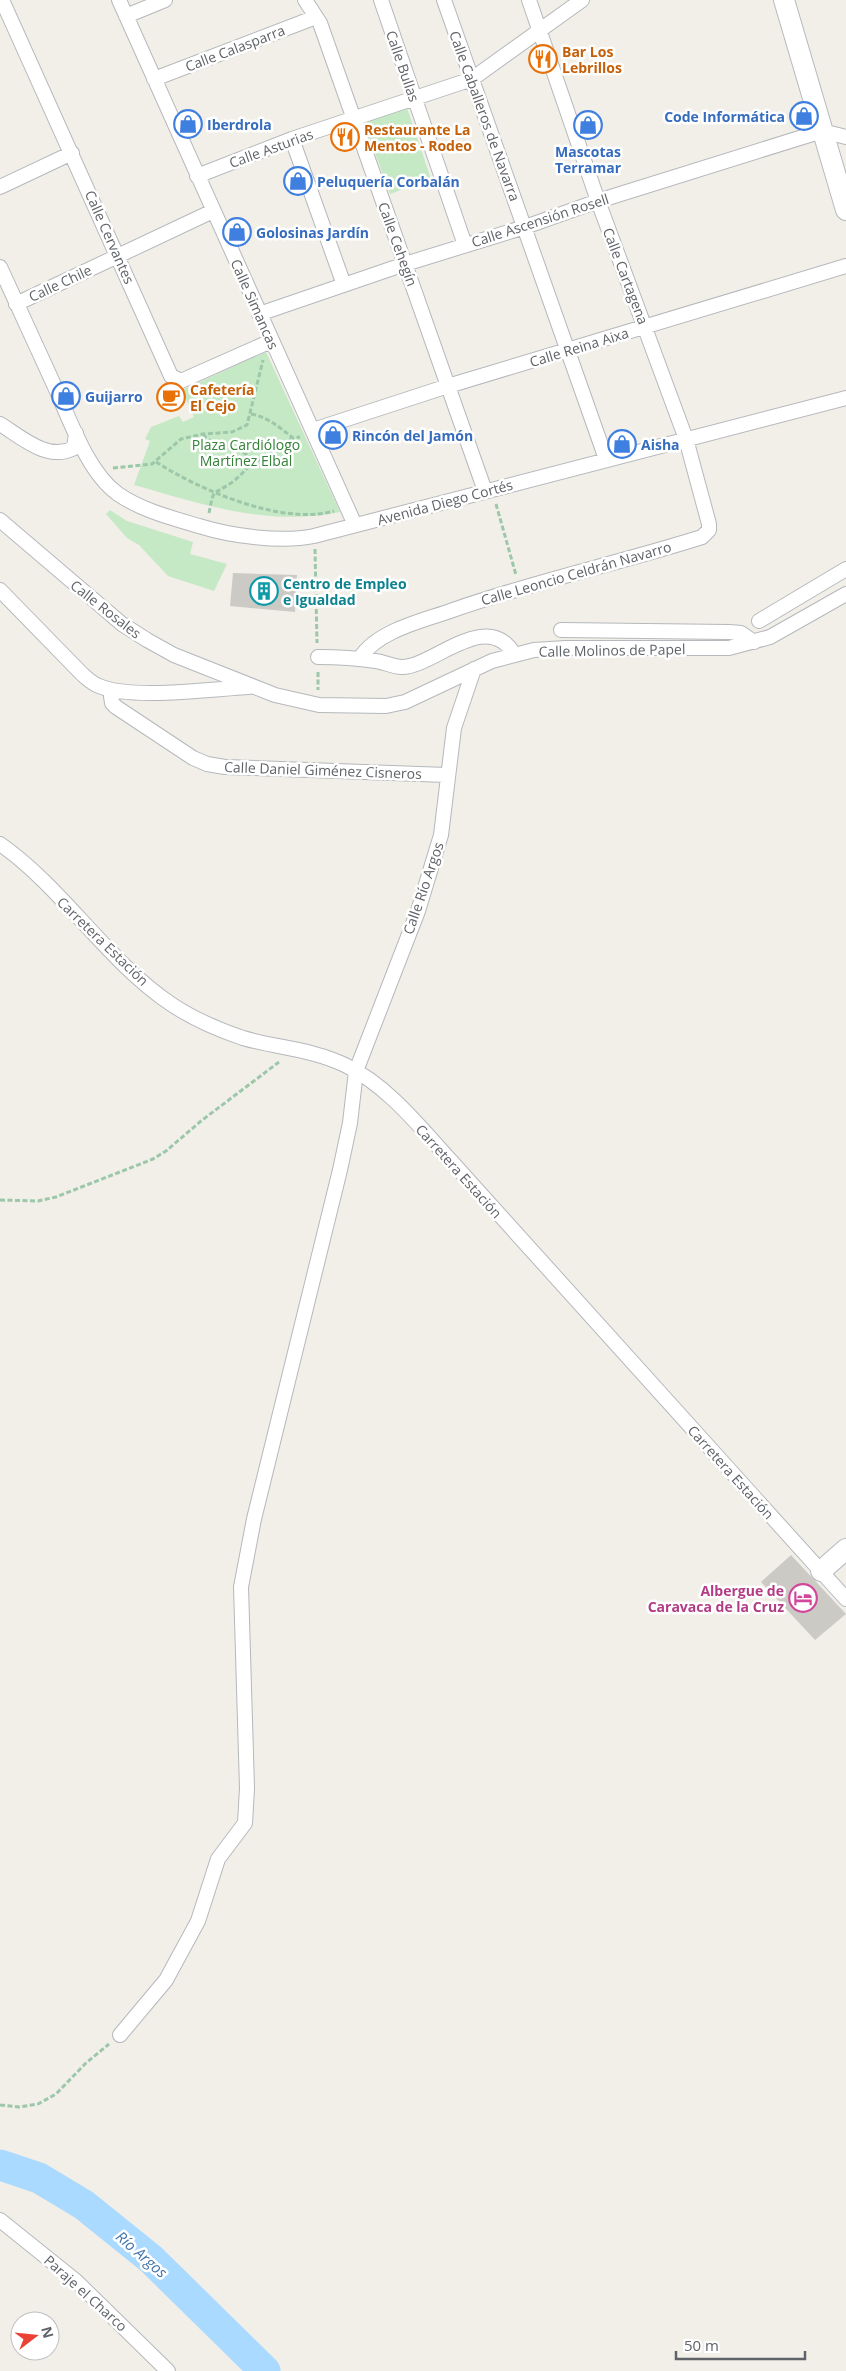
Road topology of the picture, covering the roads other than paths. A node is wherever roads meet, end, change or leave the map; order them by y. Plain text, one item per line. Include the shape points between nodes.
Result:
1 (2, 0) edge
2 (119, 0) edge
3 (165, 0) edge
4 (305, 0) edge
5 (381, 0) edge
6 (444, 0) edge
7 (528, 0) edge
8 (582, 0) edge
9 (784, 0) edge
10 (126, 16) junction
11 (316, 17) junction
12 (538, 30) junction
13 (154, 79) junction
14 (472, 79) junction
15 (414, 100) junction
16 (353, 118) junction
17 (822, 130) junction
18 (846, 137) edge
19 (292, 139) junction
20 (72, 153) junction
21 (197, 176) junction
22 (0, 187) edge
23 (598, 201) junction
24 (846, 210) edge
25 (213, 211) junction
26 (525, 227) junction
27 (465, 245) junction
28 (119, 255) junction
29 (405, 264) junction
30 (846, 266) edge
31 (0, 267) edge
32 (344, 284) junction
33 (16, 304) junction
34 (259, 314) junction
35 (645, 326) junction
36 (271, 341) junction
37 (569, 351) junction
38 (448, 386) junction
39 (846, 398) edge
40 (0, 424) edge
41 (314, 432) junction
42 (76, 433) junction
43 (686, 439) junction
44 (606, 459) junction
45 (488, 490) junction
46 (0, 520) edge
47 (355, 526) junction
48 (846, 569) edge
49 (0, 590) edge
50 (846, 594) edge
51 (758, 621) dead end
52 (561, 630) dead end
53 (754, 642) junction
54 (514, 654) junction
55 (318, 657) road end
56 (360, 658) junction
57 (474, 669) junction
58 (254, 687) junction
59 (116, 691) junction
60 (447, 775) junction
61 (0, 844) edge
62 (356, 1071) junction
63 (846, 1549) edge
64 (821, 1571) junction
65 (846, 1599) edge
66 (120, 2035) road end
67 (0, 2220) edge
68 (168, 2371) edge

1 - 20 street, Calle Cervantes
2 - 10 street, Calle Simancas
3 - 10 street
4 - 11 street, Calle Cehegín
5 - 15 street, Calle Bullas
6 - 14 street, Calle Caballeros de Navarra
7 - 12 street, Calle Cartagena
8 - 12 street, Calle Asturias
9 - 17 main road
10 - 13 street, Calle Simancas
11 - 13 street, Calle Calasparra
11 - 16 street, Calle Cehegín
12 - 14 street, Calle Asturias
12 - 23 street, Calle Cartagena
13 - 21 street, Calle Simancas
14 - 15 street, Calle Asturias
14 - 26 street, Calle Caballeros de Navarra
15 - 16 street, Calle Asturias
15 - 27 street, Calle Bullas
16 - 19 street, Calle Asturias
16 - 29 street, Calle Cehegín
17 - 18 street
17 - 23 street, Calle Ascensión Rosell
17 - 24 main road
19 - 21 street, Calle Asturias
19 - 32 street
20 - 22 street
20 - 28 street, Calle Cervantes
21 - 25 street, Calle Simancas
23 - 26 street, Calle Ascensión Rosell
23 - 35 street, Calle Cartagena
25 - 28 street, Calle Chile
25 - 34 street, Calle Simancas
26 - 27 street, Calle Ascensión Rosell
26 - 37 street, Calle Caballeros de Navarra
27 - 29 street, Calle Ascensión Rosell
28 - 33 street, Calle Chile
28 - 36 street, Calle Cervantes via 174,379 180,381
29 - 32 street, Calle Ascensión Rosell
29 - 38 street, Calle Cehegín
30 - 35 street, Calle Reina Aixa
31 - 33 street, Avenida Diego Cortés
32 - 34 street, Calle Ascensión Rosell
33 - 42 street, Avenida Diego Cortés
34 - 36 street, Calle Simancas
35 - 37 street, Calle Reina Aixa
35 - 43 street, Calle Cartagena
36 - 41 street, Calle Simancas
37 - 38 street, Calle Reina Aixa
37 - 44 street, Calle Caballeros de Navarra
38 - 41 street, Calle Reina Aixa
38 - 45 street, Calle Cehegín
39 - 43 street, Avenida Diego Cortés
40 - 42 street via 43,450 56,453 74,448
41 - 47 street, Calle Simancas
42 - 47 street, Avenida Diego Cortés via 96,470 117,493 134,503 205,528 233,534 301,539
43 - 44 street, Avenida Diego Cortés
43 - 56 street, Calle Leoncio Celdrán Navarro via 709,524 706,534 519,588 399,630 370,646
44 - 45 street, Avenida Diego Cortés
45 - 47 street, Avenida Diego Cortés
46 - 58 street, Calle Rosales via 138,635 174,655
48 - 51 street
49 - 59 street, Calle Molinos de Papel via 82,675 98,686
50 - 53 street, Calle Molinos de Papel via 794,625
52 - 53 street via 729,632 741,633
53 - 54 street, Calle Molinos de Papel via 729,648 566,648
54 - 56 street via 502,642 482,637 404,667
54 - 57 street, Calle Molinos de Papel
55 - 56 street
57 - 58 street, Calle Molinos de Papel via 405,702 386,706 319,705
57 - 60 street, Calle Río Argos via 454,728
58 - 59 street, Calle Molinos de Papel via 138,693
59 - 60 street, Calle Daniel Giménez Cisneros via 111,700 116,707 207,764
60 - 62 street, Calle Río Argos via 441,836 428,884
61 - 62 street, Carretera Estación via 44,882 135,975 172,1004 243,1038 317,1053
62 - 64 street, Carretera Estación via 376,1085 421,1128
62 - 66 street, Calle Río Argos via 340,1170 254,1519 241,1587 247,1788 245,1823 218,1859 198,1921 166,1980
63 - 64 main road
64 - 65 street, Carretera Estación
67 - 68 street, Paraje el Charco via 76,2280

